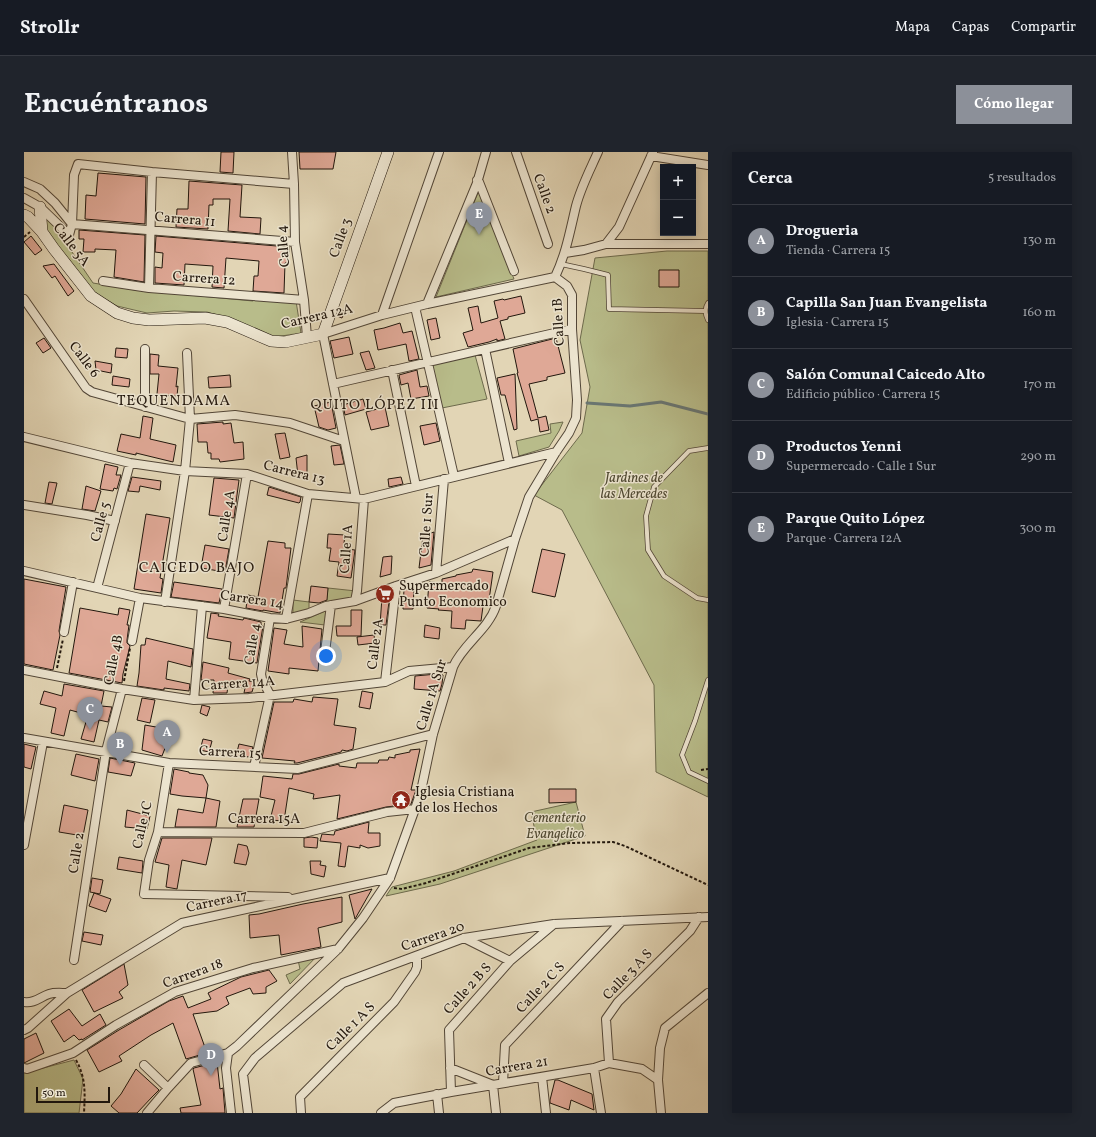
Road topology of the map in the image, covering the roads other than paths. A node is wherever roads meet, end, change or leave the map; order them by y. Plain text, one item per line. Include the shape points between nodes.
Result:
1 (292, 152) edge
2 (388, 152) edge
3 (439, 152) edge
4 (486, 152) edge
5 (516, 152) edge
6 (598, 152) edge
7 (652, 154) edge
8 (708, 165) edge
9 (152, 172) junction
10 (477, 180) junction
11 (24, 182) edge
12 (294, 184) junction
13 (24, 198) edge
14 (40, 207) junction
15 (24, 215) edge
16 (72, 224) junction
17 (151, 230) junction
18 (42, 232) junction
19 (295, 242) junction
20 (548, 244) dead end
21 (606, 244) junction
22 (708, 244) edge
23 (565, 253) junction
24 (561, 264) junction
25 (514, 271) dead end
26 (555, 277) junction
27 (103, 281) dead end
28 (150, 288) junction
29 (91, 296) joint
30 (24, 299) edge
31 (304, 300) junction
32 (708, 303) edge
33 (427, 304) junction
34 (415, 307) junction
35 (27, 309) edge
36 (705, 311) junction
37 (382, 315) junction
38 (708, 320) edge
39 (572, 329) junction
40 (323, 334) junction
41 (307, 337) junction
42 (145, 349) dead end
43 (485, 349) junction
44 (187, 353) dead end
45 (427, 362) junction
46 (392, 370) junction
47 (333, 384) junction
48 (145, 407) junction
49 (190, 419) junction
50 (24, 437) edge
51 (344, 441) junction
52 (708, 448) edge
53 (556, 452) junction
54 (130, 463) junction
55 (509, 463) junction
56 (185, 471) junction
57 (247, 474) junction
58 (454, 476) junction
59 (444, 479) junction
60 (416, 486) junction
61 (308, 494) junction
62 (360, 499) junction
63 (24, 505) edge
64 (115, 521) junction
65 (515, 539) junction
66 (24, 571) edge
67 (436, 573) junction
68 (73, 582) junction
69 (396, 586) junction
70 (97, 588) junction
71 (140, 598) junction
72 (708, 600) edge
73 (355, 601) junction
74 (165, 602) junction
75 (331, 605) junction
76 (202, 606) junction
77 (224, 609) junction
78 (270, 618) junction
79 (286, 619) junction
80 (64, 632) road end
81 (132, 641) road end
82 (324, 660) dead end
83 (454, 667) junction
84 (24, 670) edge
85 (708, 680) edge
86 (385, 682) junction
87 (122, 689) junction
88 (270, 695) junction
89 (194, 700) junction
90 (433, 734) junction
91 (24, 738) edge
92 (43, 742) junction
93 (106, 751) junction
94 (169, 763) junction
95 (254, 767) junction
96 (708, 781) edge
97 (415, 809) junction
98 (158, 832) junction
99 (24, 845) edge
100 (387, 882) junction
101 (302, 897) junction
102 (699, 917) junction
103 (708, 917) edge
104 (622, 921) junction
105 (554, 924) junction
106 (464, 938) junction
107 (338, 948) junction
108 (417, 956) junction
109 (74, 960) dead end
110 (510, 961) junction
111 (66, 993) junction
112 (708, 993) edge
113 (24, 1002) edge
114 (24, 1030) edge
115 (228, 1053) junction
116 (609, 1063) junction
117 (144, 1065) dead end
118 (24, 1068) edge
119 (450, 1068) junction
120 (594, 1068) junction
121 (542, 1076) junction
122 (658, 1080) junction
123 (503, 1083) junction
124 (493, 1085) junction
125 (168, 1088) junction
126 (451, 1092) junction
127 (437, 1094) junction
128 (147, 1113) edge
129 (231, 1113) edge
130 (248, 1113) edge
131 (301, 1113) edge
132 (381, 1113) edge
133 (439, 1113) edge
134 (496, 1113) edge
135 (546, 1113) edge
136 (601, 1113) edge
137 (661, 1113) edge

1 - 12 street, Calle 4
2 - 40 street, Calle 3
3 - 37 street
4 - 10 street
5 - 20 street, Calle 2
6 - 23 street, Calle 1B via 576,206
7 - 8 street
7 - 21 street via 619,228
9 - 12 street
9 - 16 street via 78,164 74,175
9 - 17 street
10 - 25 street
10 - 33 street
11 - 16 street via 40,189
12 - 19 street, Calle 4
13 - 14 street
14 - 16 street via 69,235
14 - 18 street
15 - 18 street, Calle 5A
16 - 17 street, Carrera 11
17 - 19 street, Carrera 11
17 - 28 street
18 - 29 street, Calle 5A
19 - 31 street, Calle 4
21 - 22 street
21 - 23 street
23 - 24 street, Calle 1B
24 - 26 street, Calle 1B
24 - 36 lane via 608,274 609,309
26 - 33 street, Carrera 12A
26 - 39 street, Calle 1B via 567,286 572,295
27 - 28 street, Carrera 12
28 - 31 street, Carrera 12
29 - 41 street, Carrera 12A via 117,313 133,318 205,318 227,322 271,341 284,342
30 - 35 street, Calle 6
31 - 41 street, Calle 4
32 - 36 lane
33 - 34 street, Carrera 12A
34 - 37 street, Carrera 12A
34 - 45 street
35 - 48 street, Calle 6 via 86,388 99,395
36 - 38 lane
37 - 40 street, Carrera 12A
39 - 43 street
39 - 53 street, Calle 1B via 576,418
40 - 41 street, Carrera 12A
40 - 47 street, Calle 1A
42 - 48 street
43 - 45 street
43 - 55 street
44 - 49 street
45 - 46 street
45 - 58 street
46 - 47 street
46 - 60 street
47 - 51 street, Calle 1A
48 - 49 street, Calle 6
49 - 51 street via 235,415 290,423
49 - 56 street
50 - 54 street, Carrera 13
51 - 62 street, Calle 1A
52 - 72 lane via 690,451 654,487 646,516 648,550 664,576 697,598
53 - 55 street, Carrera 13
53 - 65 street, Calle 1A Sur via 529,497
54 - 56 street, Carrera 13
54 - 64 street, Calle 5
55 - 58 street, Carrera 13
56 - 57 street, Carrera 13
56 - 74 street
57 - 61 street, Carrera 13
57 - 77 street, Calle 4A
58 - 59 street, Carrera 13
59 - 60 street, Carrera 13
59 - 67 street, Calle 1 Sur
60 - 62 street, Carrera 13
61 - 62 street, Carrera 13
61 - 79 street
62 - 73 street, Calle 1A
63 - 64 street
64 - 70 street, Calle 5
65 - 67 street, Carrera 14
65 - 83 street, Calle 1A Sur via 493,616 458,657
66 - 68 street, Carrera 14
67 - 69 street, Carrera 14
68 - 70 street, Carrera 14
68 - 80 street
69 - 73 street, Carrera 14
69 - 86 street, Calle 2A
70 - 71 street, Carrera 14
71 - 74 street, Carrera 14
71 - 81 street, Calle 4B
73 - 75 street, Carrera 14
74 - 76 street, Carrera 14
75 - 79 street, Carrera 14
75 - 82 street
76 - 77 street, Carrera 14
76 - 89 street
77 - 78 street, Carrera 14
78 - 79 street, Carrera 14
78 - 88 street, Calle 4 via 261,674
83 - 86 street, Carrera 14A via 409,671
83 - 90 street, Calle 1A Sur
84 - 87 street, Carrera 14A
85 - 96 lane via 682,755 689,772
86 - 88 street, Carrera 14A
87 - 89 street, Carrera 14A
87 - 93 street, Calle 4B
88 - 89 street, Carrera 14A
88 - 95 street
90 - 95 street, Carrera 15 via 298,769
90 - 97 street, Calle 1A Sur
91 - 92 street, Carrera 15
92 - 93 street, Carrera 15
92 - 99 street
93 - 94 street, Carrera 15
93 - 109 street, Calle 2
94 - 95 street, Carrera 15
94 - 98 street, Calle 1C
97 - 98 street, Carrera 15A via 387,812 304,833
97 - 100 street, Calle 1A Sur
98 - 101 street, Calle 1C via 149,860 144,894
100 - 101 street, Carrera 17
100 - 107 street, Calle 1A Sur via 363,918
101 - 111 street, Carrera 17 via 182,923
102 - 103 street, Carrera 20
102 - 104 street, Carrera 20
102 - 116 street, Calle 3 A S via 690,931 618,1002 606,1019
104 - 105 street, Carrera 20
104 - 123 street, Calle 2 C S via 505,1045
105 - 106 street, Carrera 20
105 - 110 street, Calle 2 B S
106 - 108 street, Carrera 20
106 - 110 street
107 - 115 street
107 - 118 street, Carrera 18 via 253,968 175,992 116,1024 73,1053
108 - 130 street, Carrera 20 via 343,983 255,1058 243,1074
108 - 131 street, Calle 1 A S via 415,972 394,1002 300,1097
110 - 119 street, Calle 2 B S via 449,1030
111 - 113 street, Carrera 17 via 54,992 33,1002
111 - 114 street, Carrera 17
112 - 122 street via 665,1028 660,1048
115 - 125 street via 191,1063
115 - 129 street via 226,1068
116 - 120 street, Carrera 21
116 - 122 street, Carrera 21 via 642,1069
117 - 125 street
119 - 124 street
119 - 126 street, Calle 2 B S
120 - 121 street, Carrera 21
120 - 136 street
121 - 123 street, Carrera 21
121 - 135 street
122 - 137 street
123 - 124 street, Carrera 21
124 - 126 street, Carrera 21
124 - 134 street
125 - 128 street
126 - 127 street, Carrera 21
127 - 132 street, Carrera 21 via 394,1103
127 - 133 street

